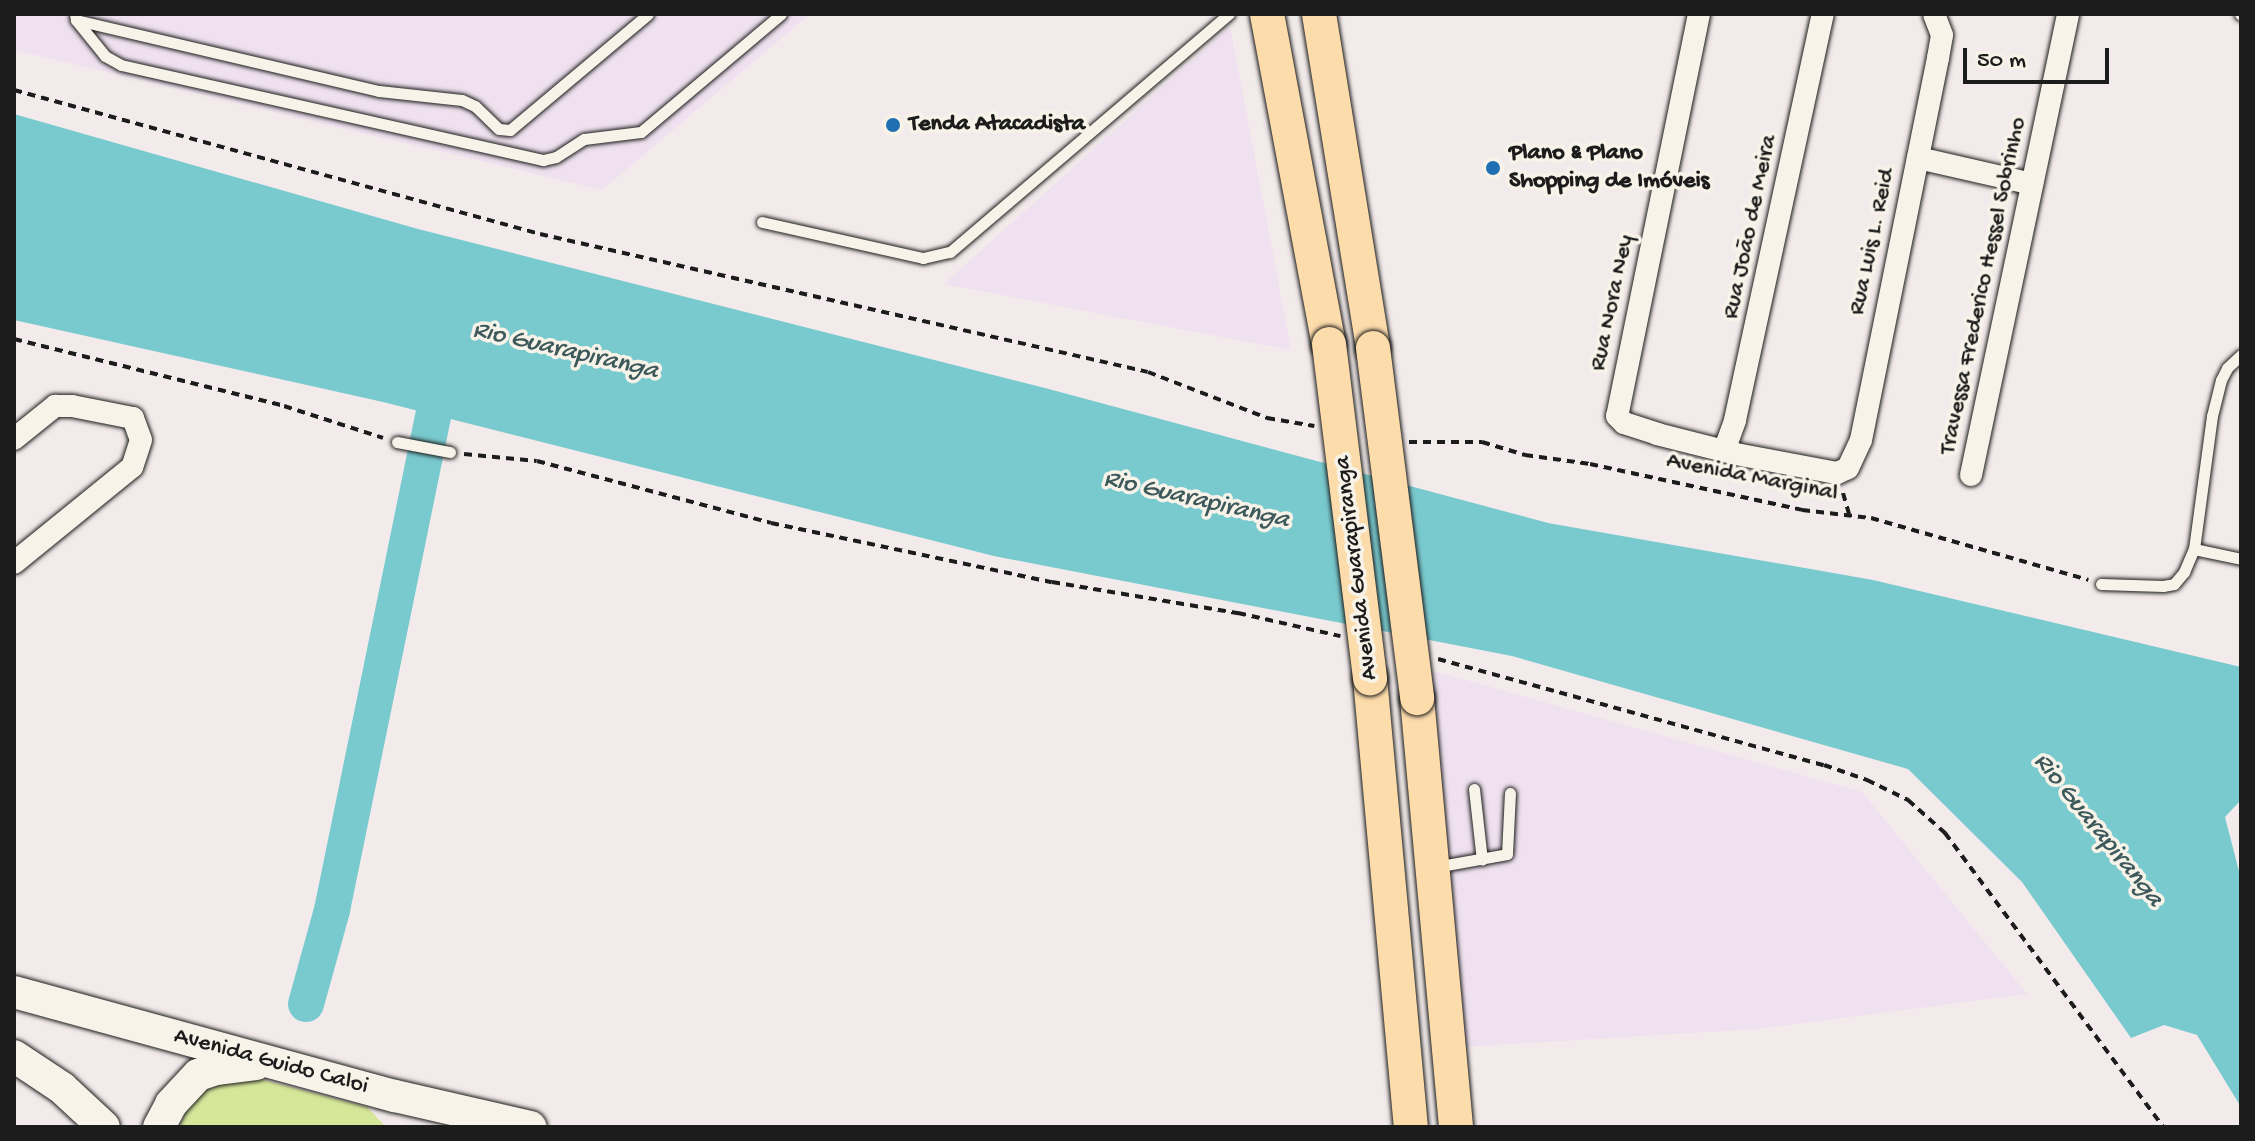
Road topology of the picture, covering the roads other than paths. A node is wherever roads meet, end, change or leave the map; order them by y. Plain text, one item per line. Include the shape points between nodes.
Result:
1 (648, 14) edge
2 (781, 14) edge
3 (1229, 14) edge
4 (1267, 14) edge
5 (1319, 14) edge
6 (1699, 14) edge
7 (1823, 14) edge
8 (1934, 14) edge
9 (2068, 14) edge
10 (75, 17) edge
11 (1918, 158) junction
12 (2032, 184) junction
13 (762, 222) dead end
14 (2241, 355) edge
15 (14, 439) edge
16 (397, 442) road end
17 (1724, 451) junction
18 (450, 452) dead end
19 (1971, 475) dead end
20 (2194, 549) junction
21 (2241, 559) edge
22 (14, 563) edge
23 (2101, 584) road end
24 (1474, 789) dead end
25 (1510, 793) dead end
26 (1482, 860) junction
27 (1431, 868) junction
28 (14, 992) edge
29 (14, 1056) edge
30 (275, 1063) junction
31 (395, 1096) junction
32 (167, 1119) edge
33 (104, 1127) edge
34 (406, 1127) edge
35 (530, 1127) edge
36 (1411, 1127) edge
37 (1456, 1127) edge

1 - 10 lane via 510,130 499,129 462,100 379,91
2 - 10 lane via 641,132 584,139 543,160 121,65 105,56
3 - 13 lane via 950,252 923,258
4 - 36 main road, Avenida Guarapiranga, bridge via 1329,344 1370,678
5 - 27 main road, Avenida Guarapiranga, bridge via 1373,348 1417,698
6 - 17 street, Rua Nora Ney via 1616,414 1624,423
7 - 17 street, Rua João de Meira
8 - 11 street, Rua Luis L. Reid via 1942,35
9 - 12 street, Travessa Frederico Hessel Sobrinho
11 - 12 street
11 - 17 street, Rua Luis L. Reid via 1861,440 1848,468 1837,473
12 - 19 street, Travessa Frederico Hessel Sobrinho
14 - 20 lane via 2227,368 2212,416
15 - 22 street via 55,406 72,406 133,418 141,440 132,467
16 - 18 lane
20 - 21 lane
20 - 23 lane via 2174,584
24 - 26 lane
25 - 26 lane via 1507,854
26 - 27 lane
27 - 37 main road, Avenida Guarapiranga
28 - 30 main road, Avenida Guido Caloi
29 - 33 main road via 62,1088
30 - 31 main road, Avenida Guido Caloi
30 - 32 main road via 205,1072 190,1082
31 - 34 main road
31 - 35 main road, Avenida Guido Caloi

